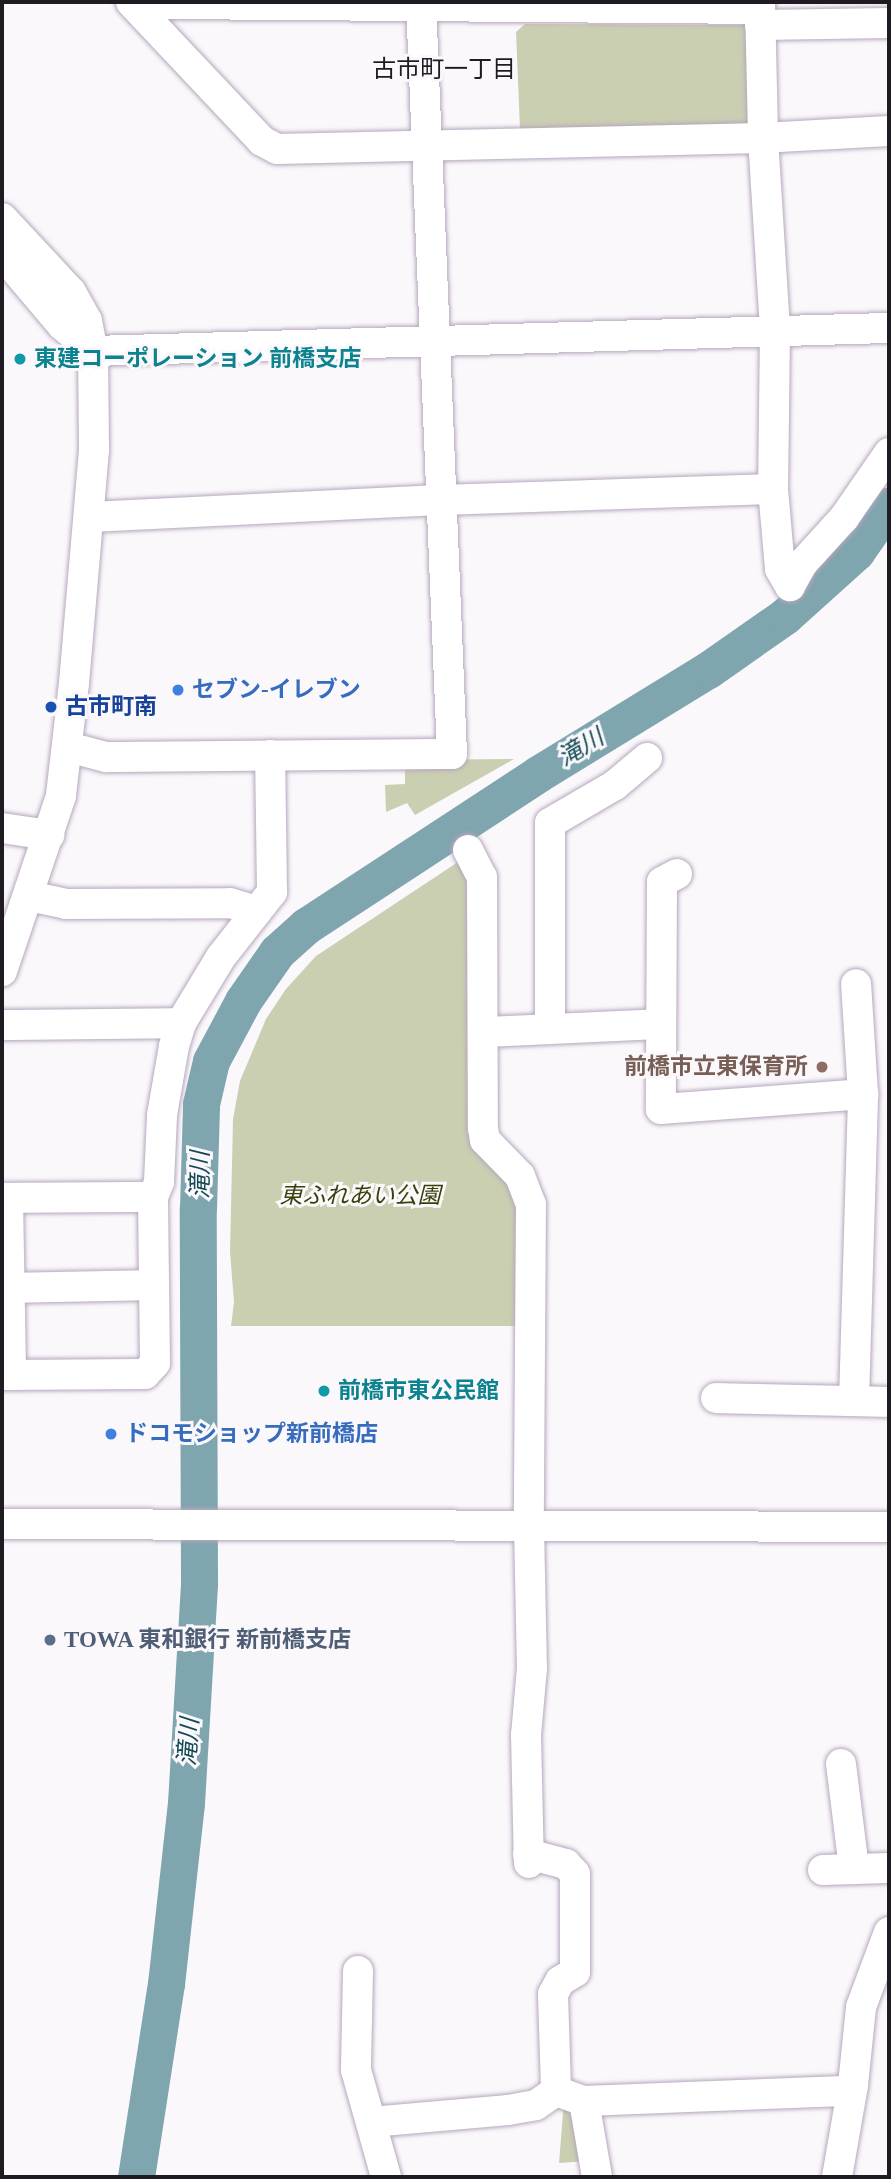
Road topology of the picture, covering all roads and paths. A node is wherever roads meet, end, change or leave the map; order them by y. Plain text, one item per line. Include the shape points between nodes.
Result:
1 (421, 4) edge
2 (137, 8) edge
3 (760, 12) edge
4 (889, 23) edge
5 (889, 131) edge
6 (763, 138) junction
7 (426, 144) junction
8 (2, 218) edge
9 (2, 254) edge
10 (889, 328) edge
11 (775, 331) junction
12 (437, 341) junction
13 (93, 351) junction
14 (889, 453) edge
15 (773, 489) junction
16 (440, 500) junction
17 (90, 517) junction
18 (68, 747) junction
19 (270, 755) junction
20 (647, 758) dead end
21 (2, 828) edge
22 (49, 835) junction
23 (468, 850) dead end
24 (677, 874) dead end
25 (29, 896) junction
26 (257, 911) junction
27 (2, 971) edge
28 (856, 984) dead end
29 (181, 1023) junction
30 (660, 1024) junction
31 (2, 1025) edge
32 (550, 1028) junction
33 (485, 1032) junction
34 (863, 1094) junction
35 (153, 1197) junction
36 (5, 1198) edge
37 (154, 1285) junction
38 (9, 1288) junction
39 (6, 1375) edge
40 (716, 1398) dead end
41 (854, 1401) junction
42 (889, 1402) edge
43 (2, 1524) edge
44 (529, 1527) junction
45 (889, 1527) edge
46 (841, 1764) dead end
47 (854, 1868) junction
48 (889, 1868) edge
49 (823, 1870) dead end
50 (889, 1932) edge
51 (359, 1972) dead end
52 (556, 2091) junction
53 (850, 2091) junction
54 (584, 2102) junction
55 (371, 2122) junction
56 (386, 2177) edge
57 (597, 2177) edge
58 (838, 2177) edge

1 - 2 street via 169,4
1 - 3 street
1 - 7 street
2 - 7 street via 268,146
3 - 4 street
3 - 6 street
5 - 6 street
6 - 7 street
6 - 11 street
7 - 12 street
8 - 13 street via 80,303
9 - 13 street via 62,326
10 - 11 street
11 - 12 street
11 - 15 street
12 - 13 street
12 - 16 street
13 - 17 street
14 - 15 street via 790,586 780,569
15 - 16 street
16 - 17 street
16 - 19 street via 452,754
17 - 18 street
18 - 19 street via 106,757
18 - 22 street
19 - 26 street via 272,892
20 - 32 street via 615,785 550,823
21 - 22 street
22 - 25 street
23 - 33 street via 482,877
24 - 30 street via 662,882
25 - 26 street via 66,904 230,903
25 - 27 street
26 - 29 street via 221,957
28 - 34 street
29 - 31 street
29 - 35 street via 162,1115 159,1181
30 - 32 street
30 - 34 street via 661,1109
32 - 33 street
33 - 44 street via 485,1140 520,1176 531,1204
34 - 41 street
35 - 36 street
35 - 37 street
36 - 38 street
37 - 38 street
37 - 39 street via 155,1363 145,1374
38 - 39 street
40 - 41 street
41 - 42 street
43 - 44 street
44 - 45 street
44 - 52 street via 528,1859 566,1864 575,1874 575,1972 560,1981 553,1994
46 - 47 street
47 - 48 street
47 - 49 street
50 - 53 street via 861,2007
51 - 55 street via 356,2070
52 - 54 street
52 - 55 street via 536,2105 508,2110
53 - 54 street
53 - 58 street
54 - 57 street
55 - 56 street

